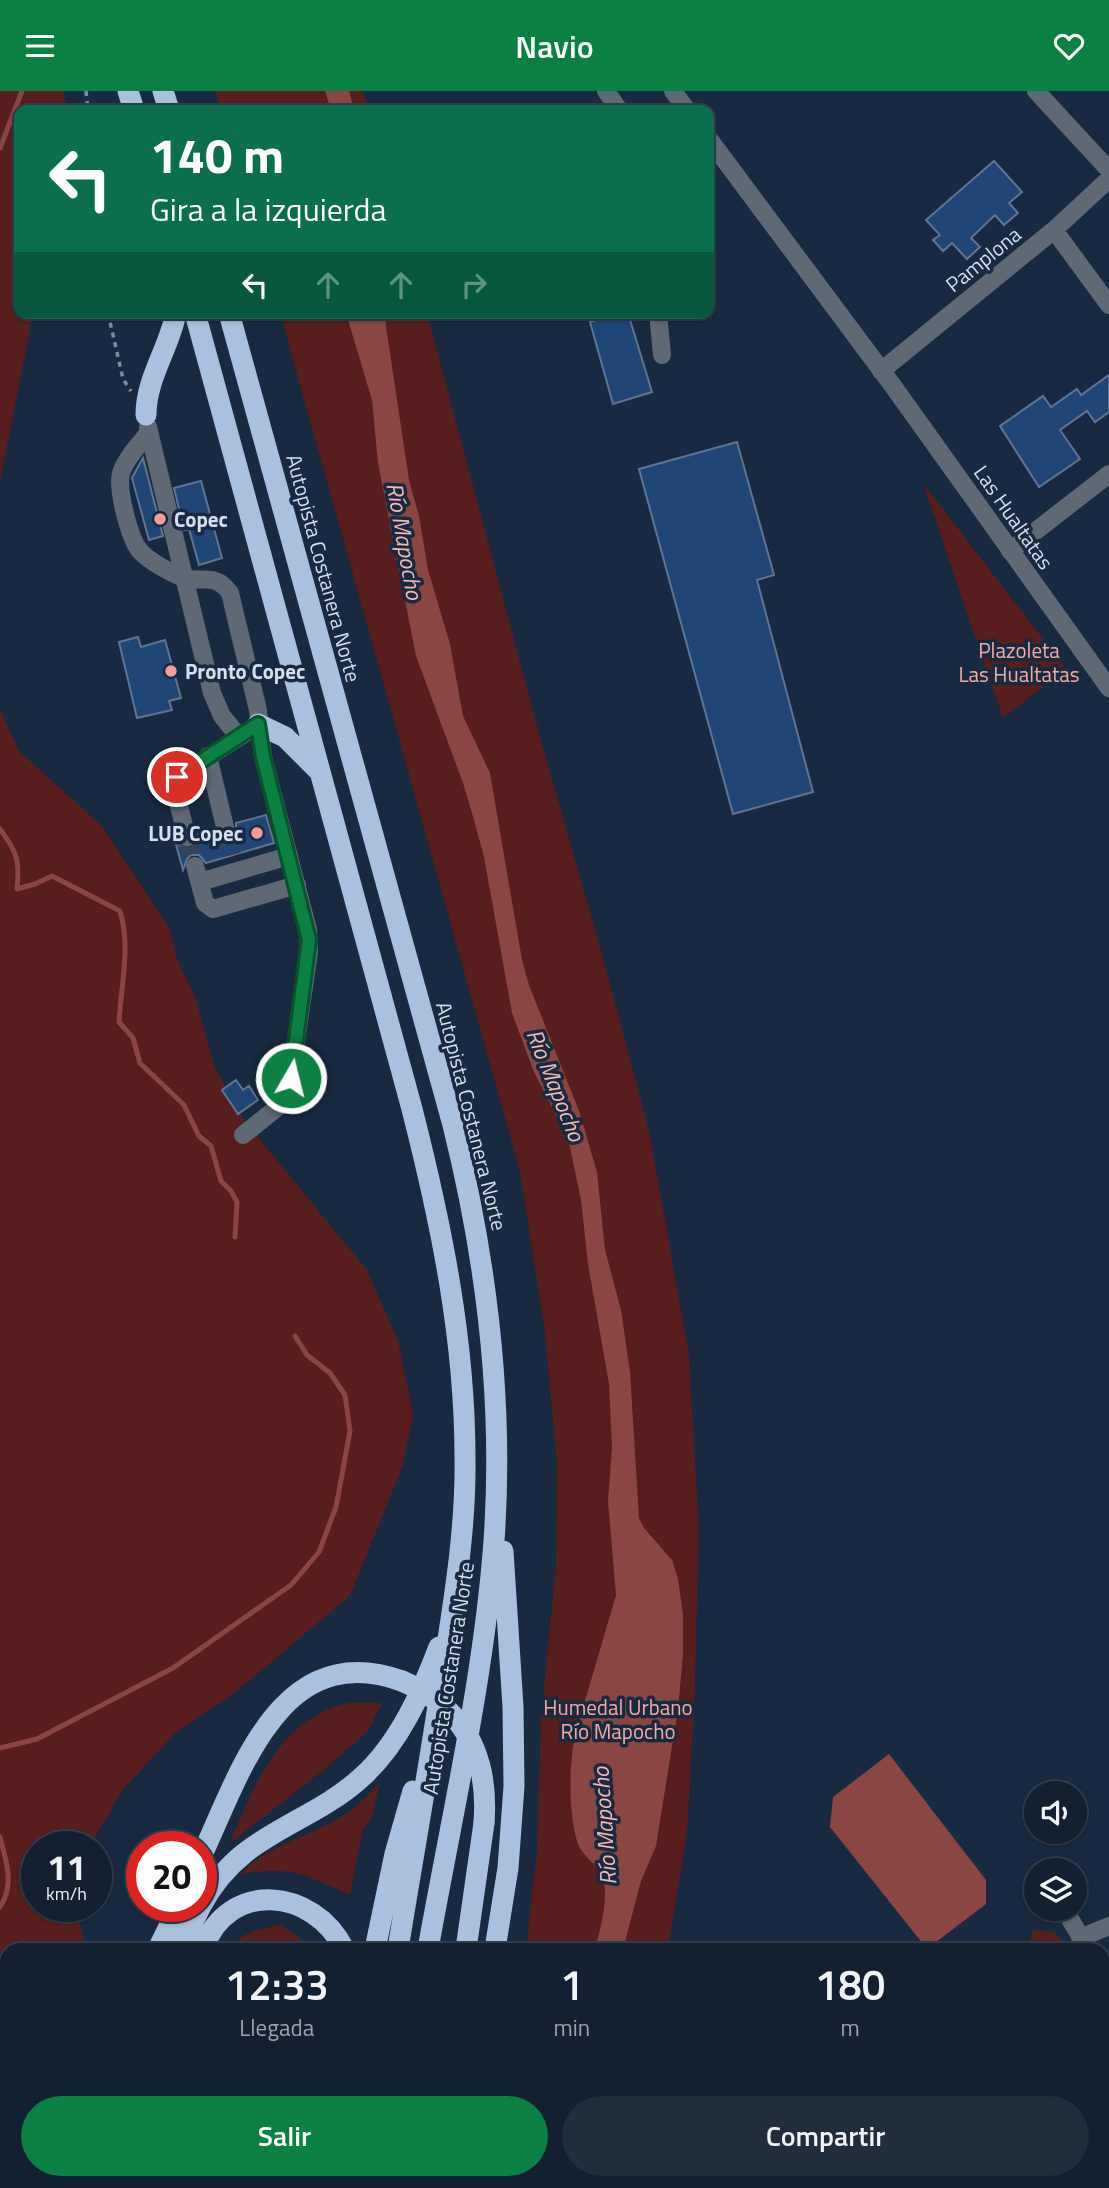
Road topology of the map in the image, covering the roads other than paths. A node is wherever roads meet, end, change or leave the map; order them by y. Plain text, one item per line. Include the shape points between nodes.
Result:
1 (1036, 91) edge
2 (714, 146) edge
3 (1109, 170) edge
4 (1109, 179) edge
5 (1054, 230) junction
6 (1109, 305) edge
7 (174, 319) edge
8 (197, 319) edge
9 (231, 319) edge
10 (659, 319) edge
11 (662, 355) dead end
12 (881, 371) junction
13 (147, 423) junction
14 (1109, 474) edge
15 (1010, 551) junction
16 (184, 579) junction
17 (1109, 688) edge
18 (258, 724) junction
19 (239, 737) junction
20 (208, 756) junction
21 (323, 778) junction
22 (225, 827) tunnel mouth
23 (187, 837) tunnel mouth
24 (289, 856) junction
25 (297, 885) junction
26 (243, 1135) dead end
27 (496, 1503) junction
28 (452, 1616) junction
29 (437, 1716) junction
30 (213, 1831) edge
31 (217, 1881) edge
32 (1071, 1921) edge
33 (171, 1922) edge
34 (193, 1922) edge
35 (1109, 1926) edge
36 (161, 1943) edge
37 (182, 1943) edge
38 (206, 1943) edge
39 (340, 1943) edge
40 (376, 1943) edge
41 (399, 1943) edge
42 (429, 1943) edge
43 (467, 1943) edge
44 (496, 1943) edge
45 (1083, 1943) edge
46 (1085, 1943) edge

1 - 3 street
2 - 12 street, Las Hualtatas
4 - 5 street, Pamplona
5 - 6 street
5 - 12 street, Pamplona
7 - 13 highway via 148,389
8 - 21 highway, Autopista Costanera Norte
9 - 27 highway, Autopista Costanera Norte via 468,1187 494,1357
10 - 11 street
12 - 15 street, Las Hualtatas
13 - 16 street
13 - 16 street via 122,470 121,494 140,550
14 - 15 street
15 - 17 street, Las Hualtatas
16 - 18 street via 208,579 230,593
16 - 19 street via 212,693 222,716
18 - 19 street
18 - 21 highway via 298,747
18 - 24 street
19 - 20 street
20 - 22 street
20 - 23 street via 175,781
21 - 28 highway, Autopista Costanera Norte via 425,1159 453,1300 466,1459
24 - 25 street
24 - 25 street via 197,874 205,902 213,909
25 - 26 street via 309,952 289,1089 278,1107
27 - 42 highway, Autopista Costanera Norte via 483,1636
27 - 44 highway via 504,1558 515,1747 512,1827
28 - 29 highway, Autopista Costanera Norte
28 - 31 highway via 413,1705 376,1763 336,1797 242,1854
29 - 40 highway via 395,1854
29 - 41 highway, Autopista Costanera Norte
30 - 43 highway, bridge via 255,1741 282,1705 311,1685 340,1675 369,1673 402,1681 441,1703 469,1738 484,1780 484,1823
32 - 45 street
33 - 36 highway
34 - 37 highway
35 - 46 street
38 - 39 highway via 216,1925 233,1910 276,1899 312,1911

